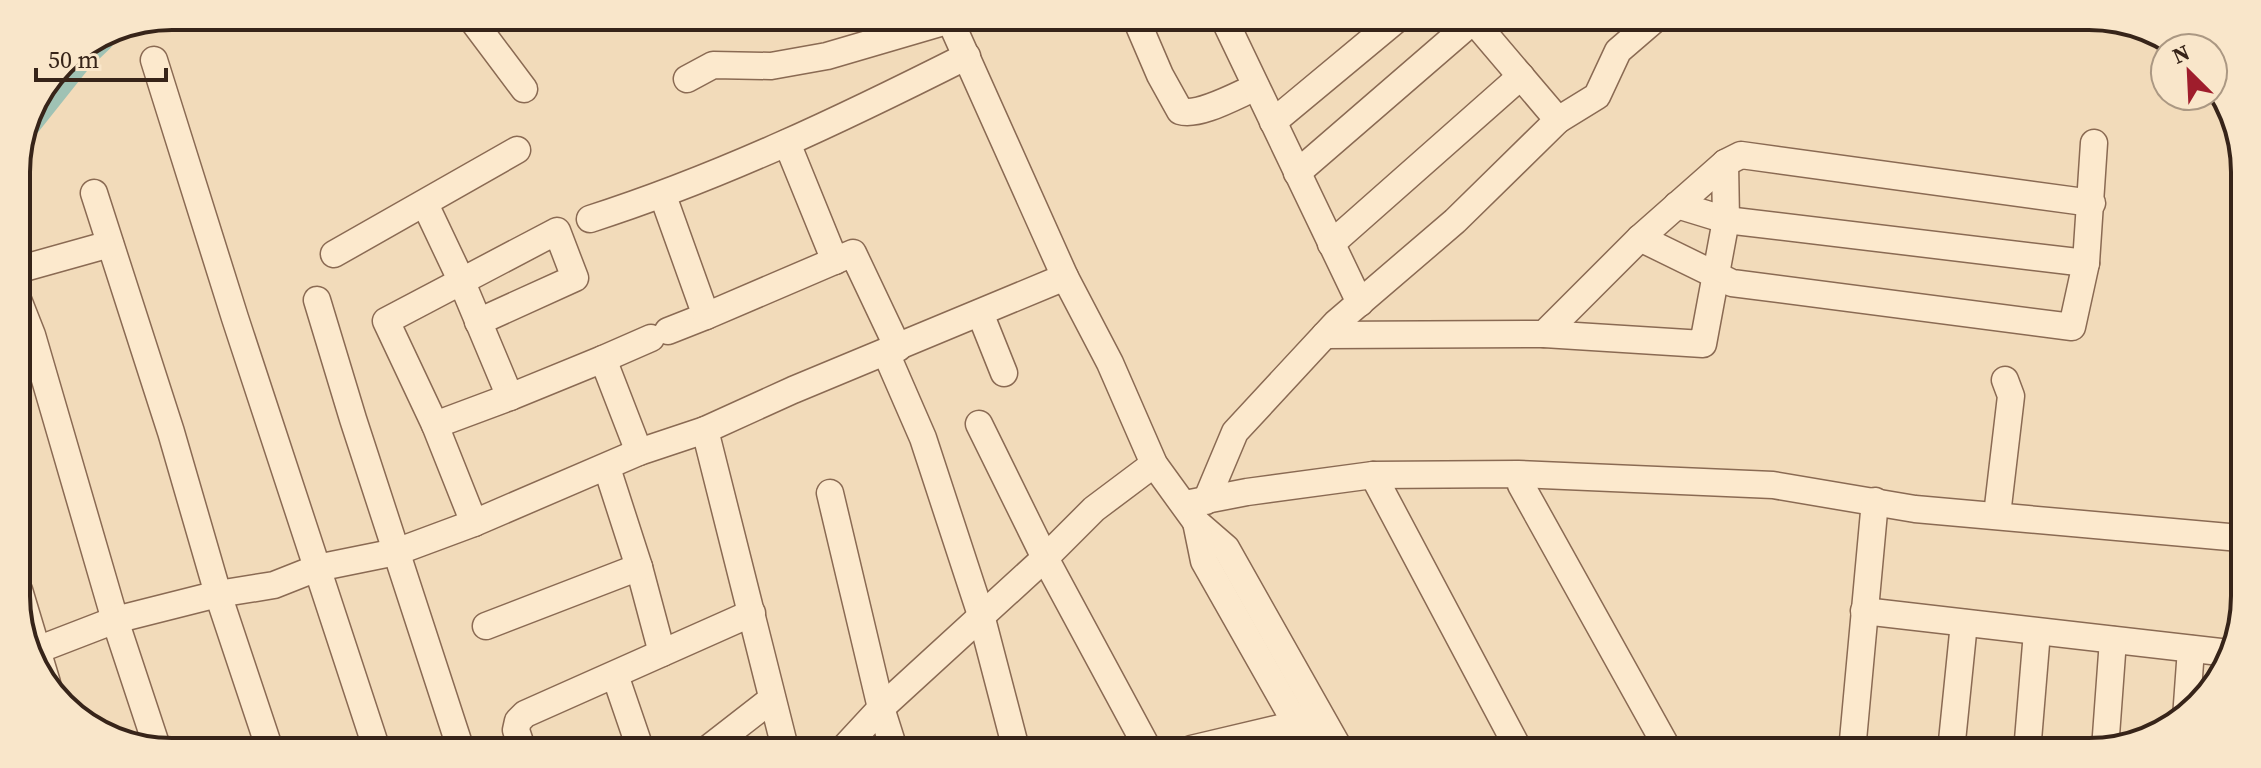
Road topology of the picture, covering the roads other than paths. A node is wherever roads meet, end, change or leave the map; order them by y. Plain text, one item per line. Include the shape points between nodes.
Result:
1 (480, 30) edge
2 (913, 30) edge
3 (955, 30) edge
4 (1141, 30) edge
5 (1229, 30) edge
6 (1384, 30) edge
7 (1462, 30) edge
8 (1482, 30) edge
9 (1642, 30) edge
10 (967, 56) junction
11 (154, 60) dead end
12 (1521, 76) junction
13 (687, 79) dead end
14 (1256, 87) junction
15 (524, 89) dead end
16 (1558, 120) junction
17 (1273, 122) junction
18 (787, 143) junction
19 (2094, 143) dead end
20 (517, 150) dead end
21 (1725, 163) junction
22 (1297, 173) junction
23 (94, 193) dead end
24 (663, 196) junction
25 (2092, 203) junction
26 (425, 204) junction
27 (1677, 205) junction
28 (590, 219) dead end
29 (1726, 220) junction
30 (1640, 238) junction
31 (110, 244) junction
32 (1331, 244) junction
33 (334, 254) dead end
34 (835, 261) junction
35 (2086, 263) junction
36 (30, 266) edge
37 (1715, 274) junction
38 (1065, 277) junction
39 (461, 280) junction
40 (317, 300) dead end
41 (1360, 303) junction
42 (980, 313) junction
43 (706, 316) junction
44 (478, 322) junction
45 (30, 330) edge
46 (1544, 334) junction
47 (1325, 335) junction
48 (892, 350) junction
49 (603, 359) junction
50 (1004, 373) dead end
51 (2005, 380) dead end
52 (510, 397) junction
53 (979, 424) dead end
54 (435, 425) junction
55 (705, 430) junction
56 (639, 452) junction
57 (1154, 464) junction
58 (607, 468) junction
59 (1373, 475) junction
60 (1521, 485) dead end
61 (830, 493) dead end
62 (1875, 501) junction
63 (1196, 509) junction
64 (1997, 515) junction
65 (474, 523) junction
66 (2231, 537) edge
67 (396, 552) junction
68 (1045, 558) junction
69 (639, 567) junction
70 (317, 568) junction
71 (218, 594) junction
72 (1864, 611) junction
73 (752, 613) junction
74 (981, 615) junction
75 (115, 620) junction
76 (1964, 623) junction
77 (486, 626) dead end
78 (2037, 632) junction
79 (2113, 640) junction
80 (41, 648) edge
81 (2191, 649) junction
82 (2220, 652) edge
83 (662, 653) junction
84 (615, 675) junction
85 (772, 699) junction
86 (2187, 699) edge
87 (881, 708) junction
88 (1308, 718) junction
89 (154, 737) edge
90 (2106, 737) edge
91 (266, 738) edge
92 (373, 738) edge
93 (457, 738) edge
94 (519, 738) edge
95 (637, 738) edge
96 (722, 738) edge
97 (782, 738) edge
98 (853, 738) edge
99 (891, 738) edge
100 (1013, 738) edge
101 (1142, 738) edge
102 (1233, 738) edge
103 (1310, 738) edge
104 (1328, 738) edge
105 (1513, 738) edge
106 (1662, 738) edge
107 (1853, 738) edge
108 (1952, 738) edge
109 (2028, 738) edge

1 - 15 street
2 - 13 street via 827,56 771,66 713,65
3 - 10 street
4 - 14 street via 1180,111 1197,111
5 - 14 street
6 - 17 street
7 - 22 street
8 - 12 street
9 - 16 street via 1618,51 1597,96
10 - 18 street
10 - 38 street
11 - 70 street
12 - 16 street
12 - 32 street
14 - 17 street
16 - 41 street via 1455,221
17 - 22 street
18 - 24 street
18 - 34 street
19 - 25 street
20 - 26 street
21 - 25 street via 1741,155
21 - 27 street
21 - 29 street
22 - 32 street
23 - 31 street
24 - 28 street
24 - 43 street
25 - 35 street
26 - 33 street
26 - 39 street
27 - 29 street
27 - 30 street
29 - 35 street
29 - 37 street
30 - 37 street
30 - 46 street
31 - 36 street
31 - 71 street
32 - 41 street
34 - 43 street
34 - 48 street via 853,253
35 - 37 street via 2072,327 1732,283
37 - 46 street via 1703,344
38 - 42 street
38 - 57 street
39 - 44 street
39 - 44 street via 557,231 575,278
39 - 54 street via 386,321
40 - 67 street
41 - 47 street
42 - 48 street
42 - 50 street
43 - 49 street
44 - 52 street
45 - 75 street
46 - 47 street
47 - 63 street via 1235,432
48 - 55 street
48 - 74 street
49 - 52 street
49 - 56 street
51 - 64 street via 2011,396
52 - 54 street
53 - 68 street
54 - 65 street
55 - 56 street
55 - 73 street
56 - 58 street
57 - 63 street
57 - 68 street via 1094,509
58 - 65 street
58 - 69 street
59 - 62 street via 1518,474 1773,485
59 - 63 street via 1247,492
59 - 105 street
60 - 106 street
61 - 87 street
62 - 64 street
62 - 72 street
63 - 88 street via 1204,561
64 - 66 street
65 - 67 street
67 - 70 street
67 - 93 street
68 - 74 street
68 - 101 street
69 - 77 street
69 - 83 street
70 - 71 street via 274,585
70 - 92 street
71 - 75 street
71 - 91 street
72 - 76 street
72 - 107 street
73 - 83 street
73 - 85 street
74 - 87 street
74 - 100 street
75 - 80 street
75 - 89 street
76 - 78 street
76 - 108 street
78 - 79 street
78 - 109 street
79 - 81 street
79 - 90 street
81 - 82 street
81 - 86 street
83 - 84 street
84 - 94 street via 525,714 518,721
84 - 95 street
85 - 96 street
85 - 97 street
87 - 98 street
87 - 99 street
88 - 102 street
88 - 103 street
88 - 104 street

